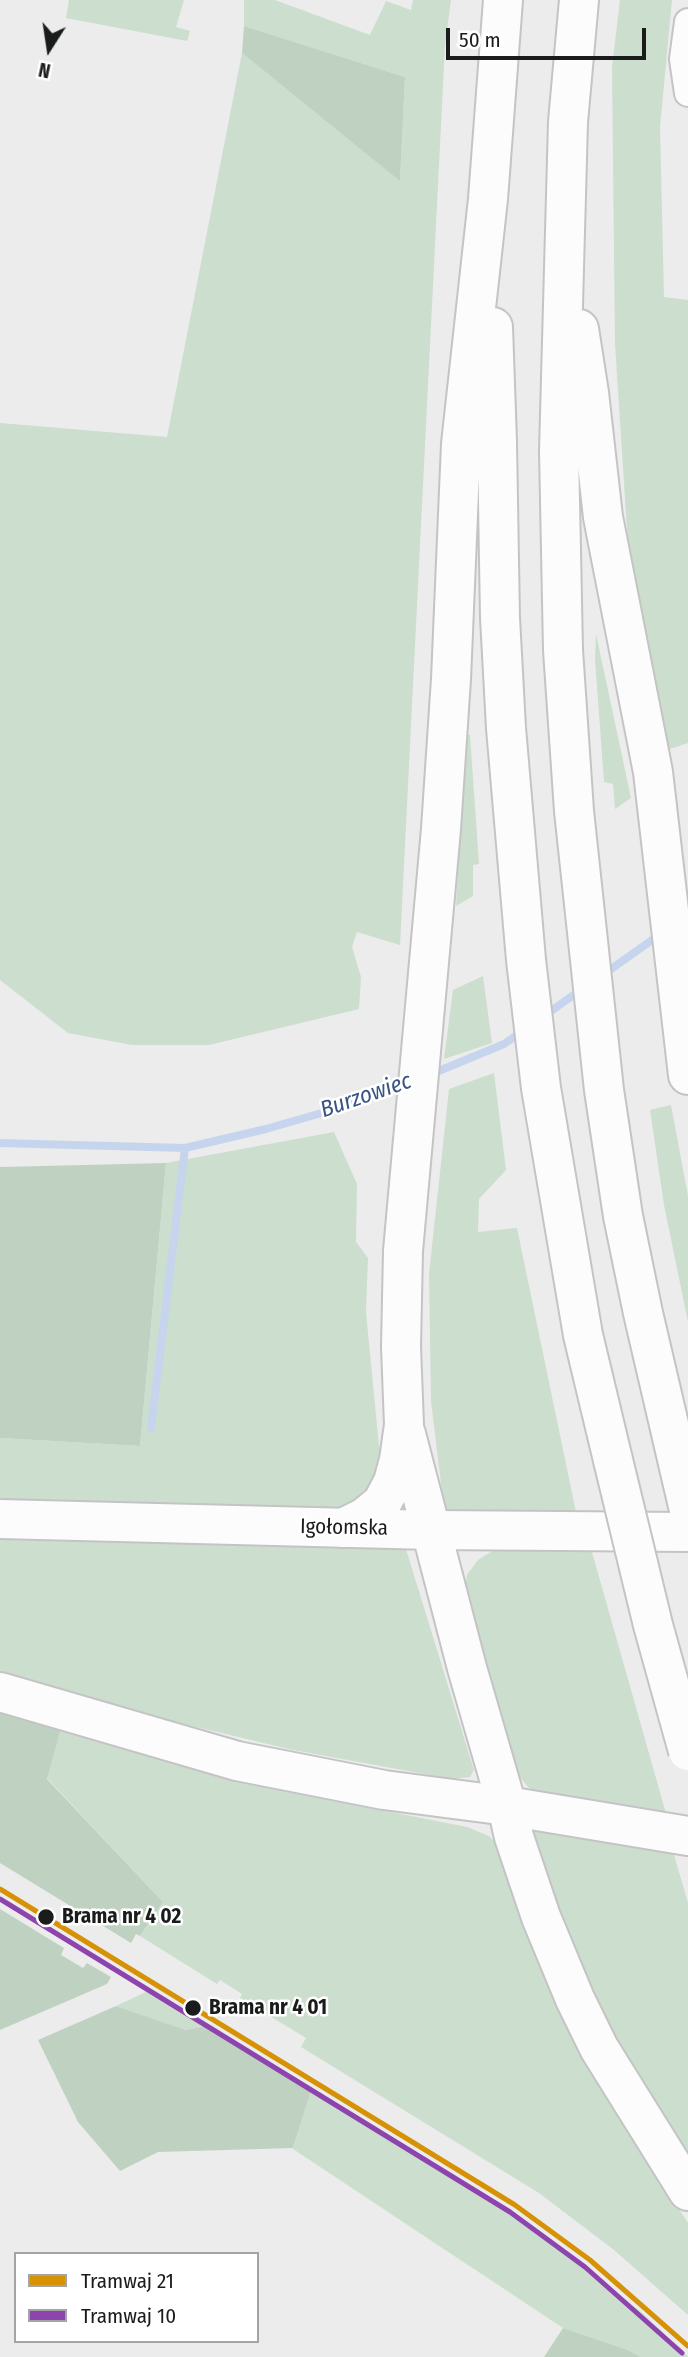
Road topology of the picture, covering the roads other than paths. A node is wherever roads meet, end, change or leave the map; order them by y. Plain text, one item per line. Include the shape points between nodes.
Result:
1 (503, 0) edge
2 (579, 0) edge
3 (688, 22) edge
4 (688, 93) edge
5 (488, 199) junction
6 (564, 230) junction
7 (688, 1073) edge
8 (404, 1425) junction
9 (688, 1506) edge
10 (0, 1520) edge
11 (342, 1528) junction
12 (431, 1530) junction
13 (688, 1532) edge
14 (0, 1692) edge
15 (688, 1751) edge
16 (507, 1806) junction
17 (688, 1836) edge
18 (688, 2192) edge

1 - 5 main road
2 - 6 main road
3 - 4 street via 683,59
5 - 8 main road via 461,444 451,679 403,1251
5 - 15 main road, bridge via 506,727 541,1088 583,1335
6 - 7 main road via 603,517 653,772
6 - 9 main road via 559,451 563,650 575,811 604,1090 623,1216
8 - 11 main road via 396,1471 382,1503
8 - 12 main road
10 - 11 main road, Igołomska
11 - 12 main road, Igołomska
12 - 13 main road, Igołomska
12 - 16 main road
14 - 16 main road via 237,1761 384,1790
16 - 17 main road
16 - 18 main road via 541,1917 575,1999 599,2048

